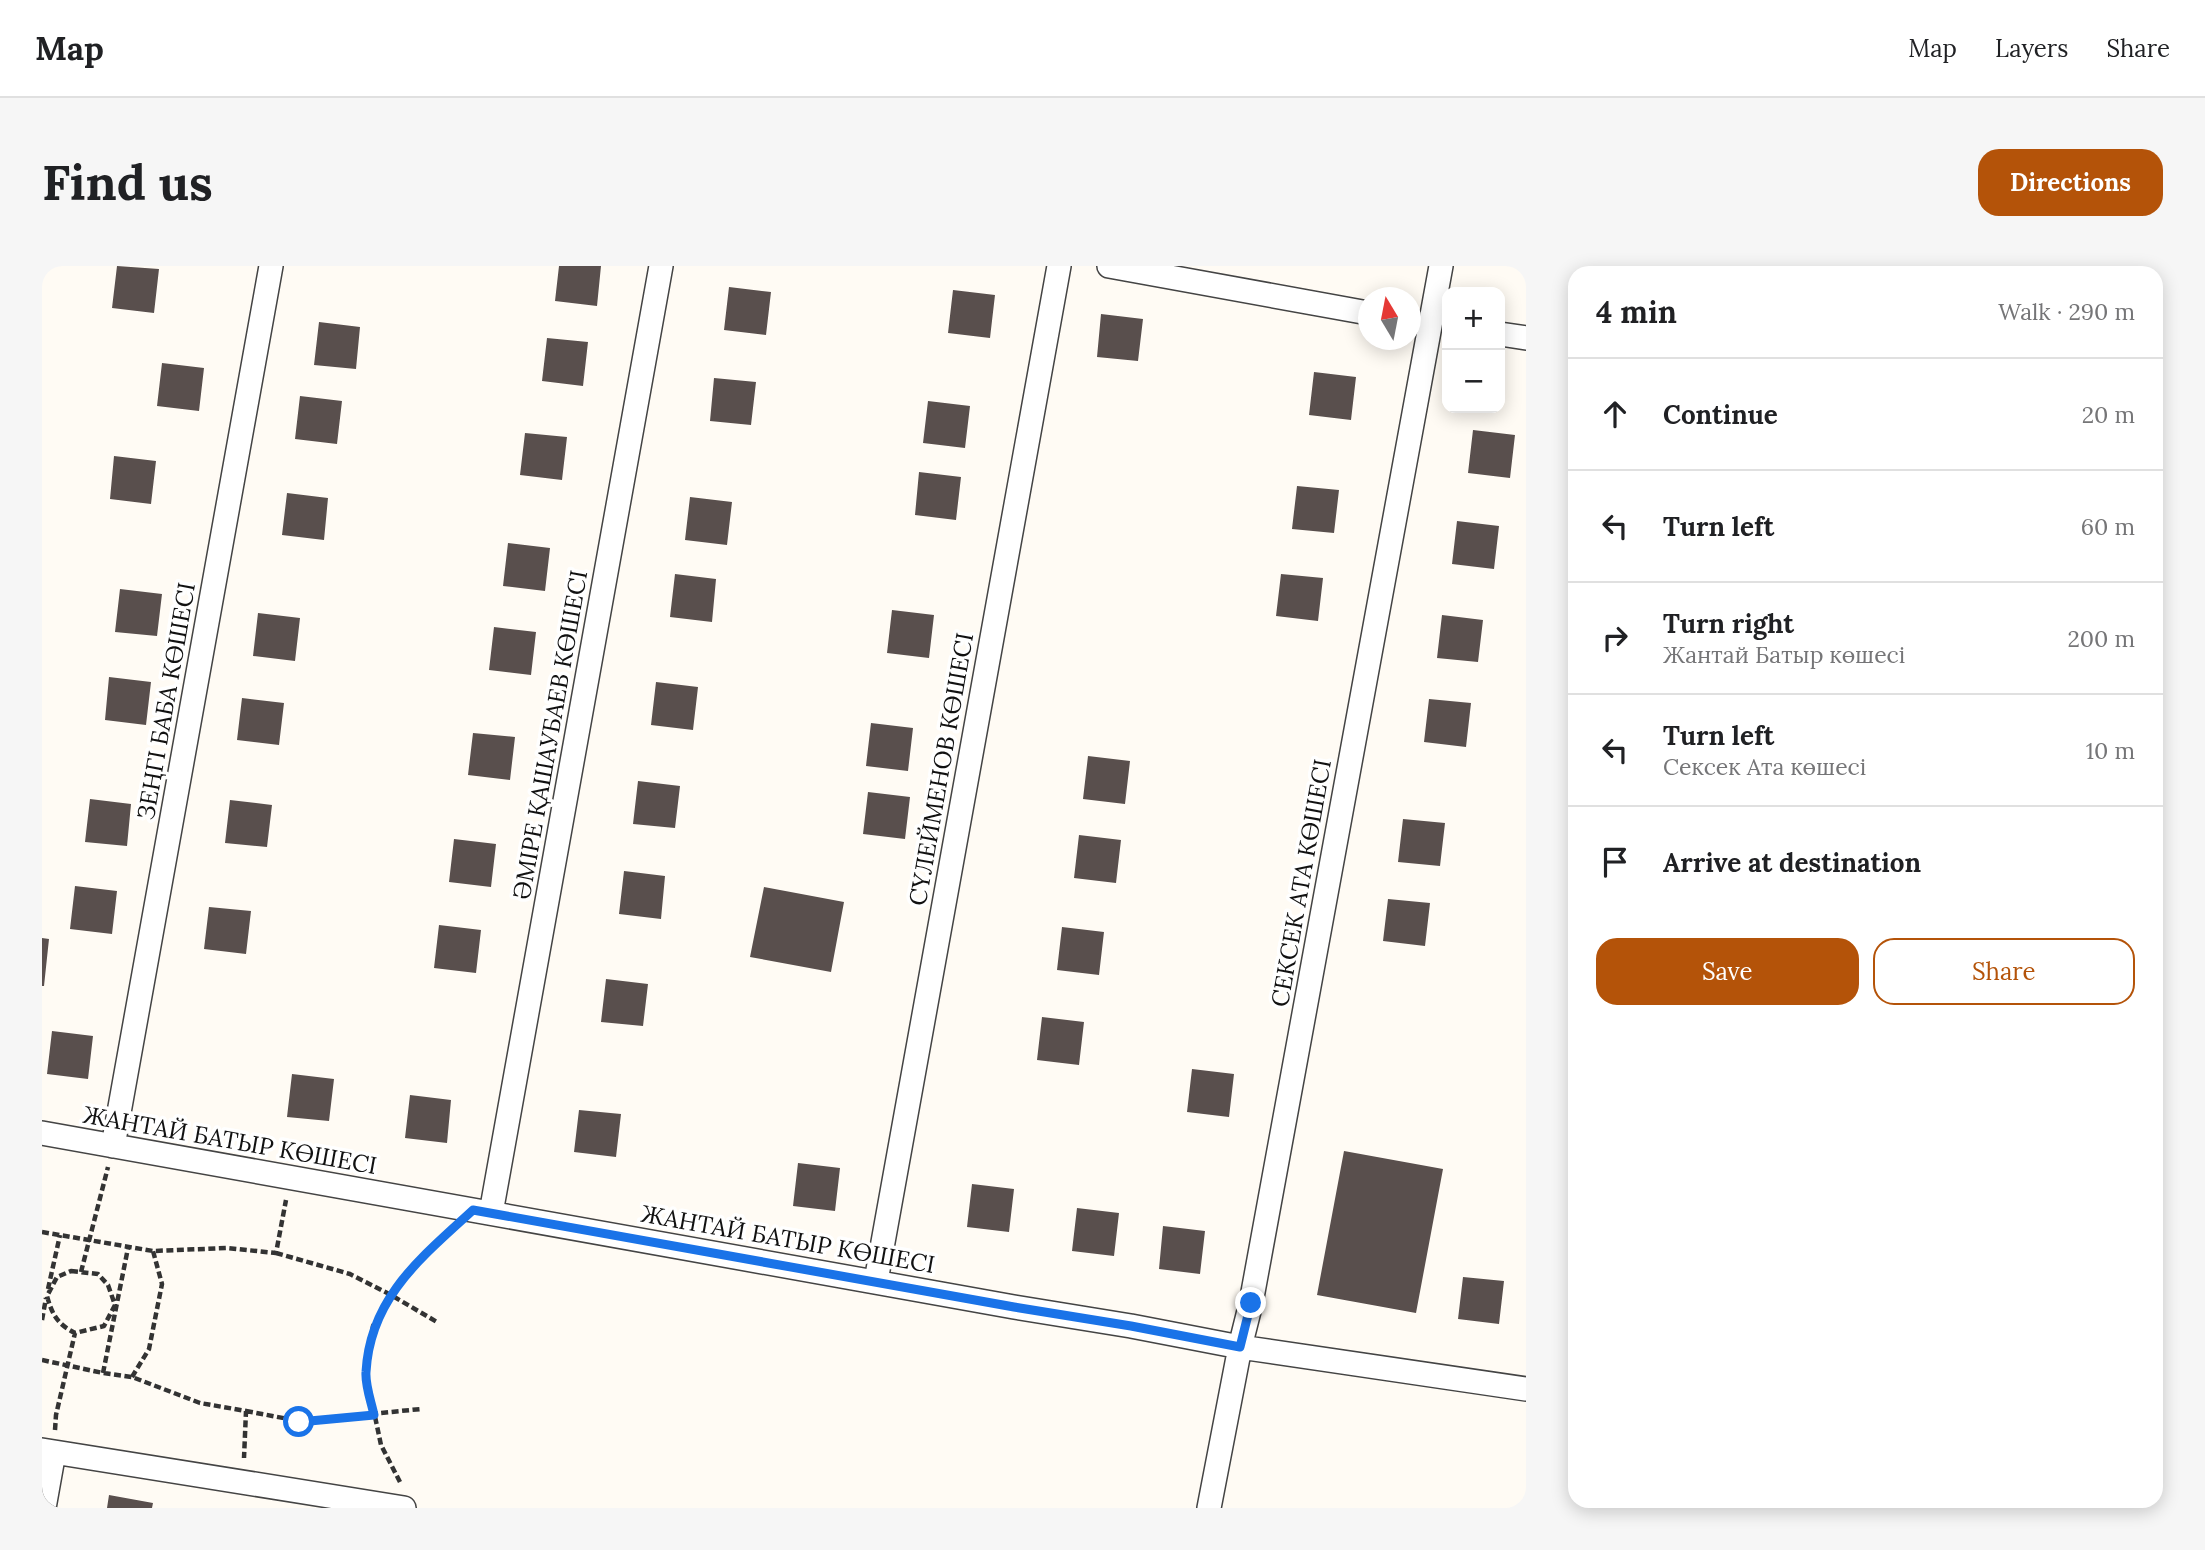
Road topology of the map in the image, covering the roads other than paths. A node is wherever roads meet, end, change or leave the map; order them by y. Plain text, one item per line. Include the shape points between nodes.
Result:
1 (271, 266) edge
2 (661, 266) edge
3 (1059, 266) edge
4 (1109, 266) edge
5 (1441, 266) edge
6 (1358, 311) edge
7 (1429, 323) edge
8 (1505, 335) edge
9 (1526, 338) edge
10 (42, 1133) edge
11 (113, 1146) junction
12 (482, 1211) junction
13 (876, 1281) junction
14 (1240, 1347) junction
15 (1526, 1390) edge
16 (48, 1451) edge
17 (404, 1498) edge
18 (44, 1508) edge
19 (1209, 1508) edge

1 - 11 street, ЗЕҢГІ БАБА КӨШЕСІ
2 - 12 street, ӘМІРЕ ҚАШАУБАЕВ КӨШЕСІ
3 - 13 street, СҮЛЕЙМЕНОВ КӨШЕСІ
4 - 6 street
5 - 7 street, СЕКСЕК АТА КӨШЕСІ
7 - 14 street, СЕКСЕК АТА КӨШЕСІ
8 - 9 street
10 - 11 street, ЖАНТАЙ БАТЫР КӨШЕСІ
11 - 12 street, ЖАНТАЙ БАТЫР КӨШЕСІ
12 - 13 street, ЖАНТАЙ БАТЫР КӨШЕСІ
13 - 14 street, ЖАНТАЙ БАТЫР КӨШЕСІ
14 - 15 street, ЖАНТАЙ БАТЫР КӨШЕСІ
14 - 19 street, СЕКСЕК АТА КӨШЕСІ
16 - 17 street via 243,1482
16 - 18 street

